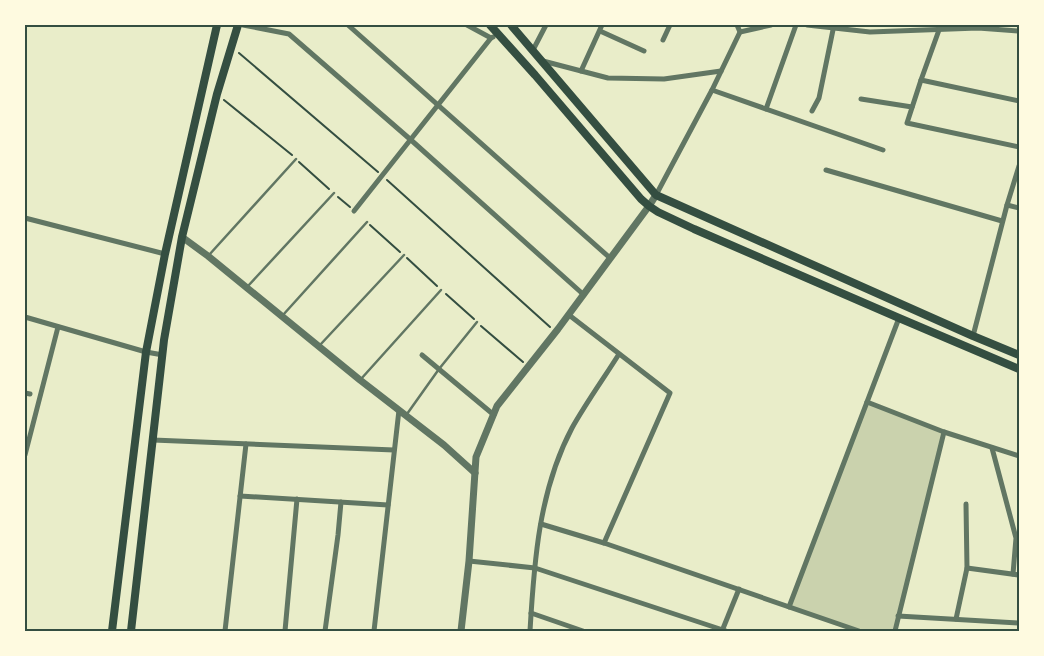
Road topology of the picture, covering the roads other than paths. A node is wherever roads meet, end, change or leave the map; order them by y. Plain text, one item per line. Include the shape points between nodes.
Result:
1 (217, 25) edge
2 (238, 25) edge
3 (243, 25) edge
4 (348, 25) edge
5 (466, 25) edge
6 (490, 25) edge
7 (511, 25) edge
8 (546, 25) edge
9 (670, 25) edge
10 (737, 25) edge
11 (771, 25) edge
12 (796, 25) edge
13 (807, 25) edge
14 (834, 26) edge
15 (601, 28) edge
16 (939, 30) junction
17 (1019, 30) edge
18 (740, 32) junction
19 (494, 36) junction
20 (663, 40) dead end
21 (533, 50) junction
22 (644, 52) dead end
23 (542, 61) junction
24 (581, 71) junction
25 (721, 71) junction
26 (921, 80) junction
27 (712, 90) junction
28 (861, 99) dead end
29 (1019, 101) edge
30 (439, 105) junction
31 (912, 107) junction
32 (766, 109) junction
33 (812, 111) dead end
34 (411, 140) junction
35 (1019, 147) edge
36 (883, 150) dead end
37 (296, 159) road end
38 (1019, 166) edge
39 (826, 170) dead end
40 (334, 193) road end
41 (656, 195) junction
42 (1006, 205) junction
43 (649, 206) junction
44 (1019, 208) edge
45 (354, 211) road end
46 (25, 218) edge
47 (1002, 221) junction
48 (367, 222) road end
49 (182, 238) junction
50 (164, 254) junction
51 (404, 255) road end
52 (208, 256) junction
53 (610, 258) junction
54 (247, 287) junction
55 (441, 290) road end
56 (584, 294) junction
57 (568, 315) junction
58 (282, 316) junction
59 (25, 317) edge
60 (899, 318) junction
61 (477, 322) road end
62 (58, 327) junction
63 (972, 336) junction
64 (319, 346) junction
65 (146, 352) junction
66 (163, 354) junction
67 (619, 354) junction
68 (422, 355) dead end
69 (1019, 355) edge
70 (439, 369) junction
71 (1019, 369) edge
72 (360, 380) junction
73 (867, 402) junction
74 (399, 410) junction
75 (406, 415) junction
76 (494, 415) junction
77 (944, 432) junction
78 (153, 440) junction
79 (246, 444) junction
80 (992, 448) junction
81 (394, 450) junction
82 (25, 455) edge
83 (1019, 456) edge
84 (475, 473) junction
85 (240, 496) junction
86 (297, 500) junction
87 (341, 502) junction
88 (966, 504) dead end
89 (388, 506) junction
90 (541, 524) junction
91 (604, 542) junction
92 (469, 561) junction
93 (535, 568) junction
94 (967, 568) junction
95 (1016, 574) edge
96 (739, 589) junction
97 (789, 607) junction
98 (531, 613) junction
99 (898, 616) junction
100 (956, 619) junction
101 (1019, 623) edge
102 (112, 631) edge
103 (130, 631) edge
104 (225, 631) edge
105 (285, 631) edge
106 (325, 631) edge
107 (374, 631) edge
108 (461, 631) edge
109 (530, 631) edge
110 (583, 631) edge
111 (723, 631) edge
112 (859, 631) edge
113 (895, 631) edge

1 - 50 main road
2 - 49 main road via 217,94
3 - 34 street via 289,34
4 - 30 street
5 - 19 street
6 - 19 main road
7 - 21 main road
8 - 21 street
9 - 20 street
10 - 18 street
11 - 18 street
12 - 32 street
13 - 14 street
14 - 16 street via 870,32
14 - 33 street via 819,98
15 - 22 street
15 - 24 street
16 - 17 street
16 - 26 street
18 - 25 street
19 - 30 street
19 - 43 main road via 534,75
21 - 23 main road
23 - 24 street
23 - 41 main road
24 - 25 street via 608,78 664,79
25 - 27 street
26 - 29 street
26 - 31 street
27 - 32 street
27 - 41 street
28 - 31 street
30 - 34 street
30 - 53 street
31 - 35 street via 907,123
32 - 36 street
34 - 45 street
34 - 56 street
37 - 52 lane
38 - 42 street
39 - 47 street
40 - 54 lane
41 - 43 street
41 - 63 main road
42 - 44 street
42 - 47 street
43 - 53 street
43 - 60 main road
46 - 50 street
47 - 63 street
48 - 58 lane
49 - 52 street
49 - 66 main road
50 - 65 main road
51 - 64 lane
52 - 54 street
53 - 56 street
54 - 58 street
55 - 72 lane
56 - 57 street
57 - 67 street
57 - 76 street via 497,406
58 - 64 street
59 - 62 street
60 - 71 main road
60 - 73 street
61 - 70 lane
62 - 65 street
62 - 82 street
63 - 69 main road
64 - 72 street
65 - 66 street
65 - 102 main road
66 - 78 main road
67 - 90 street via 572,428 549,485
67 - 91 street via 670,393
68 - 70 street
70 - 75 lane
70 - 76 street
72 - 74 street
73 - 77 street
73 - 97 street
74 - 75 street
74 - 81 street
75 - 84 street
76 - 84 street via 476,457
77 - 80 street
77 - 99 street
78 - 79 street
78 - 103 main road
79 - 81 street
79 - 85 street
80 - 83 street
80 - 95 street via 1016,538
81 - 89 street
84 - 92 street
85 - 86 street
85 - 104 street
86 - 87 street
86 - 105 street
87 - 89 street
87 - 106 street
88 - 94 street
89 - 107 street
90 - 91 street
90 - 93 street
91 - 96 street
92 - 93 street
92 - 108 street
93 - 98 street
93 - 111 street
94 - 95 street
94 - 100 street
96 - 97 street
96 - 111 street
97 - 112 street
98 - 109 street
98 - 110 street
99 - 100 street
99 - 113 street
100 - 101 street

